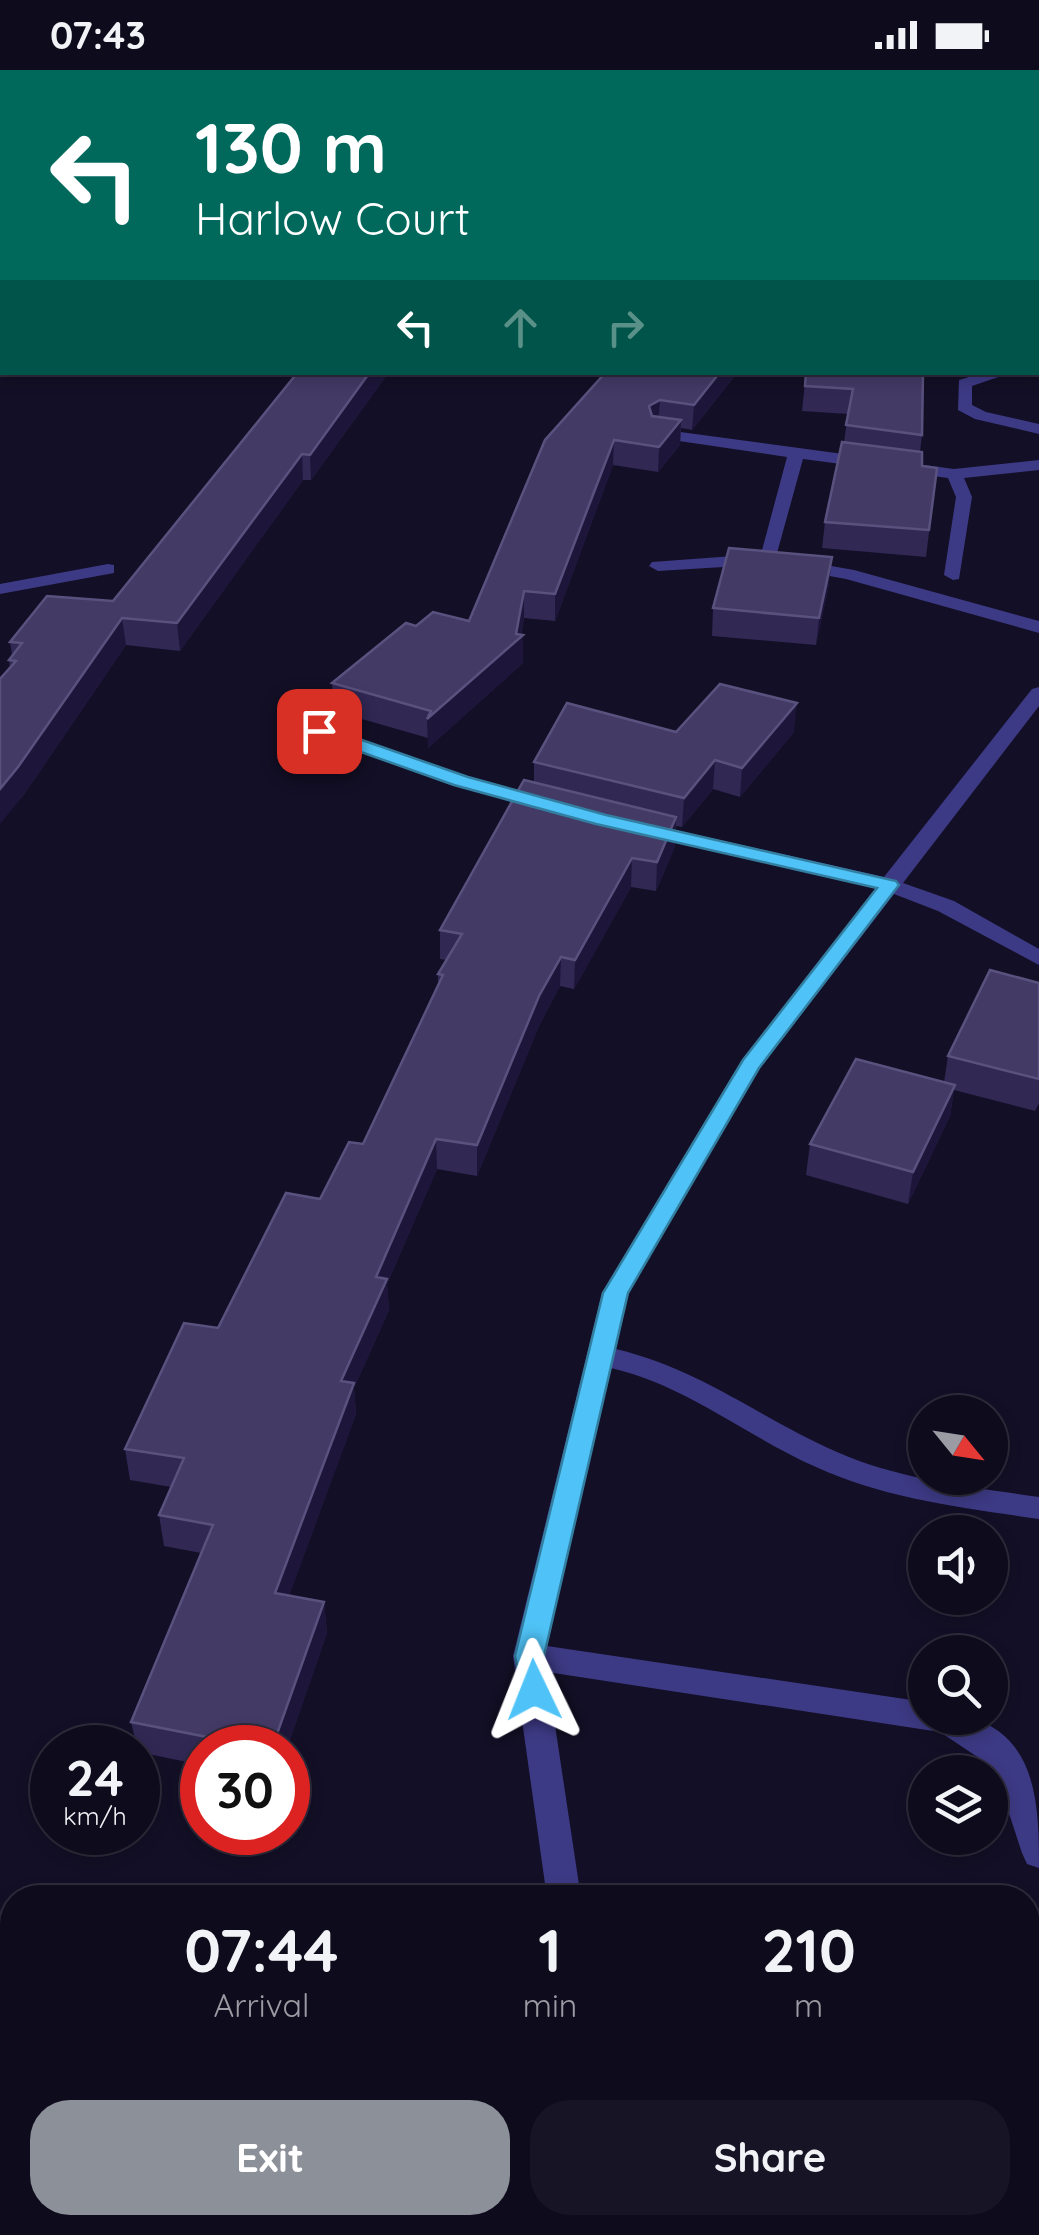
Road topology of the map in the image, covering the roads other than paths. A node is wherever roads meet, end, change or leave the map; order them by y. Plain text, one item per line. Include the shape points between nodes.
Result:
1 (996, 375) edge
2 (1039, 429) edge
3 (658, 434) edge
4 (796, 453) junction
5 (1039, 464) edge
6 (954, 474) junction
7 (768, 560) junction
8 (658, 566) dead end
9 (108, 569) dead end
10 (953, 575) dead end
11 (0, 589) edge
12 (1039, 627) edge
13 (1039, 693) edge
14 (319, 731) dead end
15 (567, 810) edge
16 (622, 824) edge
17 (889, 885) junction
18 (1039, 958) edge
19 (600, 1355) junction
20 (1039, 1508) edge
21 (529, 1656) junction
22 (908, 1713) edge
23 (970, 1735) edge
24 (1039, 1853) edge
25 (562, 1885) edge

1 - 2 street via 964,384 964,407
3 - 4 street
4 - 6 street
4 - 7 street
5 - 6 street
6 - 10 street via 964,497
7 - 8 street
7 - 12 street via 848,574
9 - 11 street
13 - 17 street
14 - 15 street
16 - 17 street
17 - 18 street via 946,906
17 - 19 street via 750,1065 616,1293
19 - 20 street via 700,1388 844,1466 939,1493
19 - 21 street
21 - 22 street
21 - 25 street
23 - 24 street via 1007,1760

